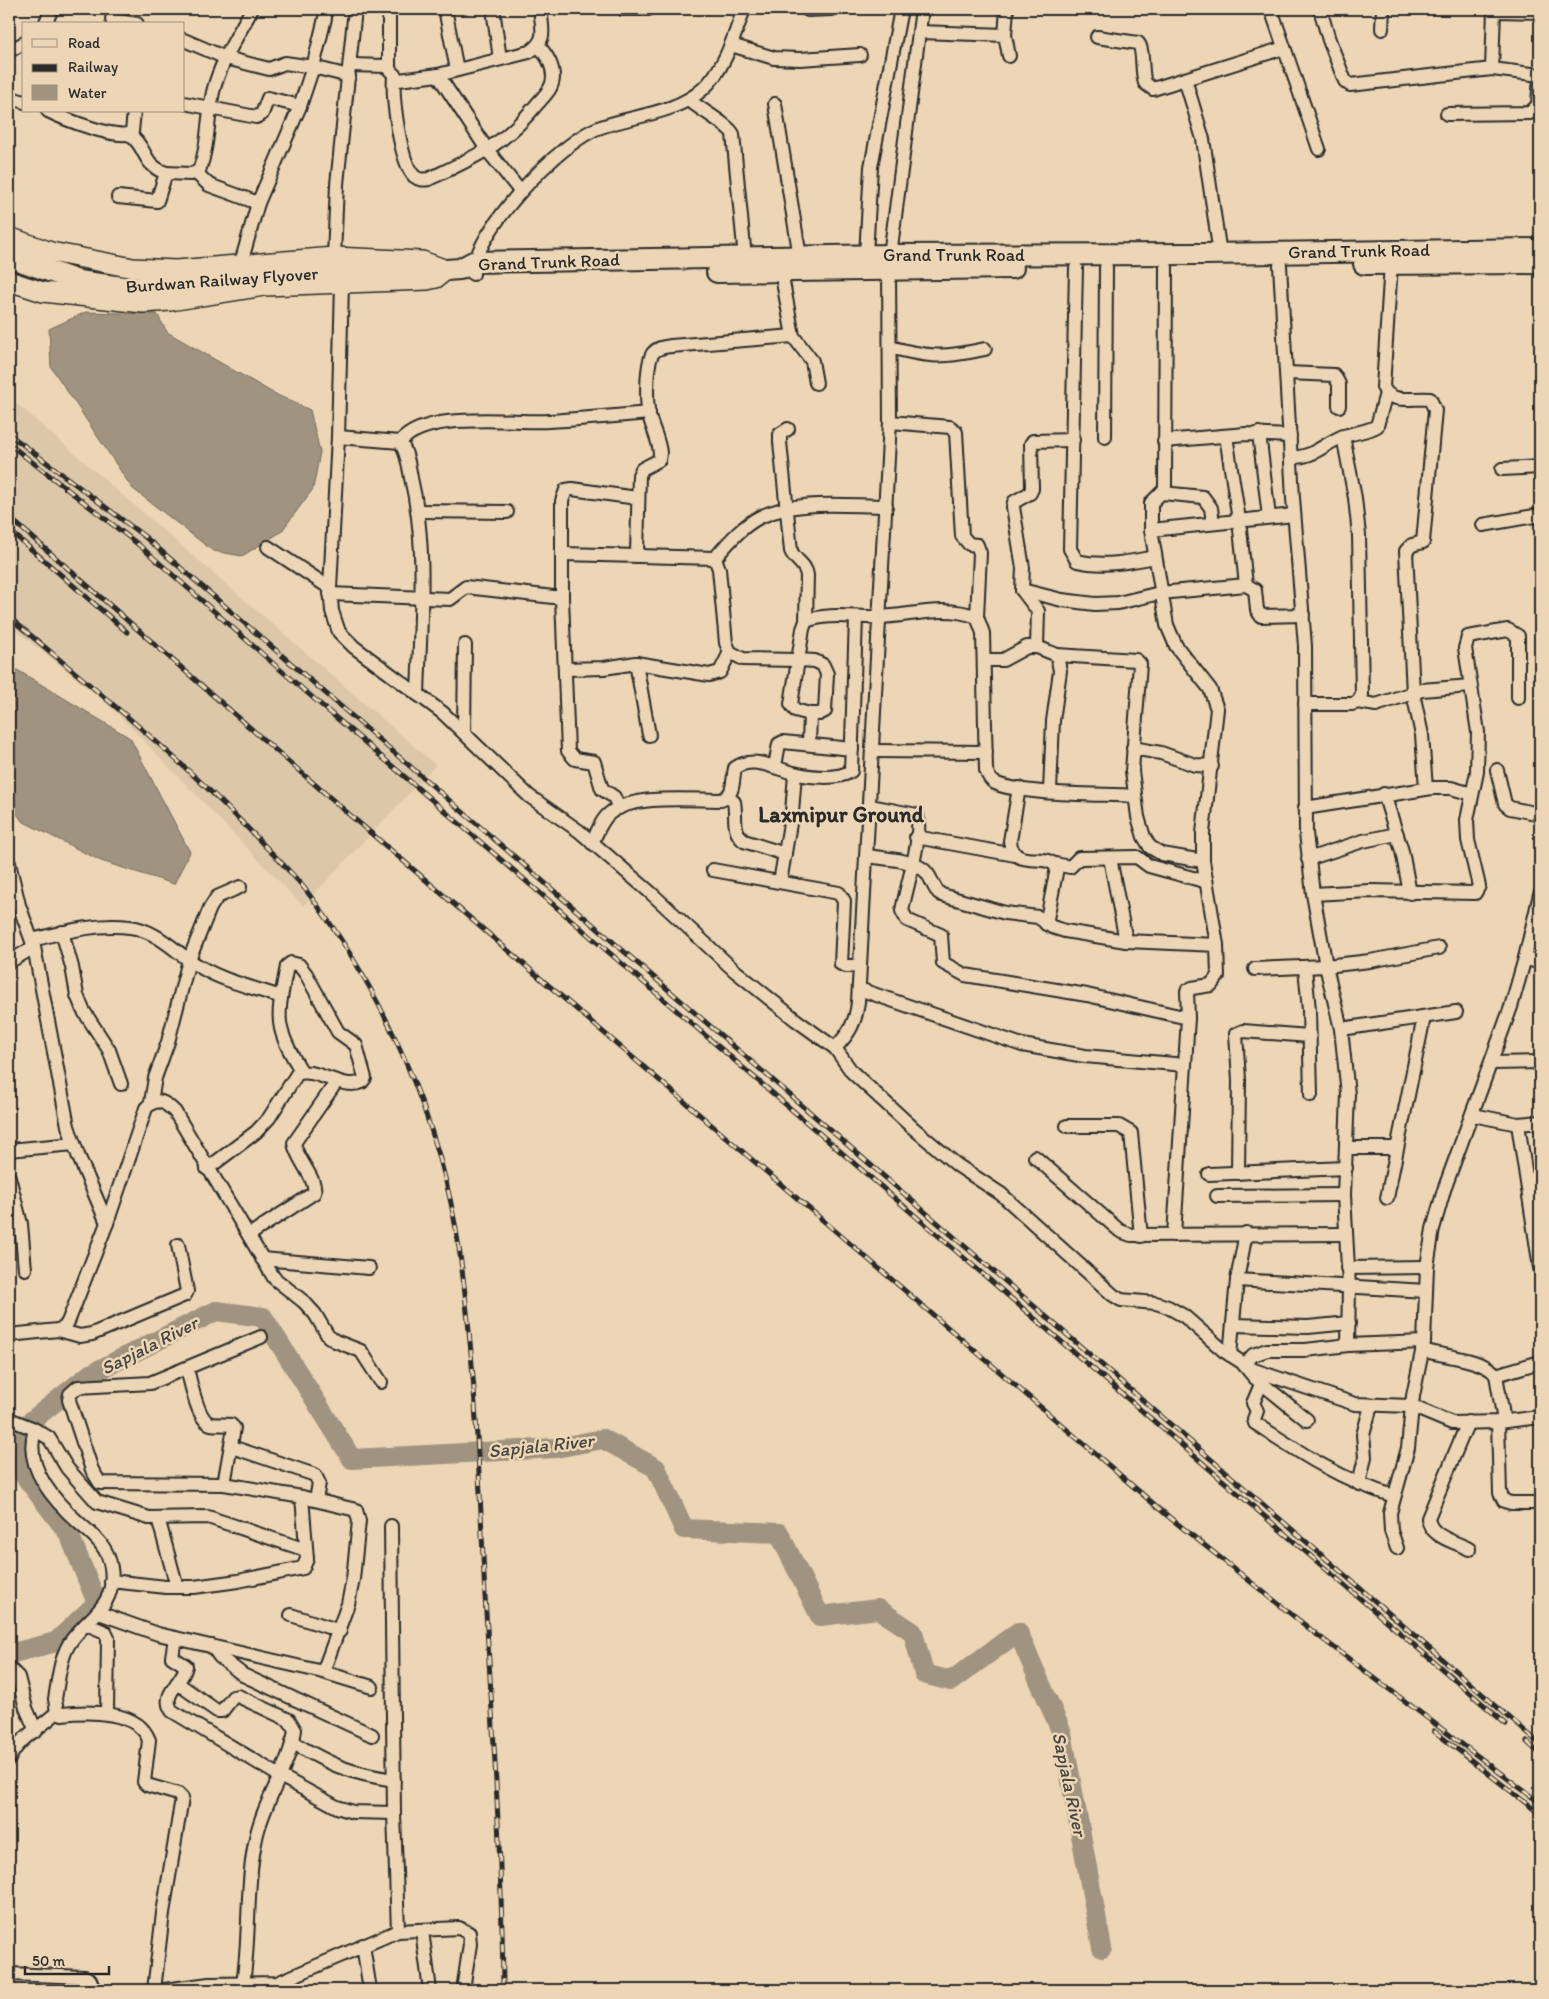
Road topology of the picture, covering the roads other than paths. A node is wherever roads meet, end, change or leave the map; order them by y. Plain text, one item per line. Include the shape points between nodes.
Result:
1 (52, 9) edge
2 (252, 9) edge
3 (355, 9) edge
4 (389, 9) edge
5 (446, 9) edge
6 (493, 9) edge
7 (540, 9) edge
8 (623, 9) edge
9 (648, 9) edge
10 (744, 9) edge
11 (831, 9) edge
12 (901, 9) edge
13 (922, 9) edge
14 (1007, 9) edge
15 (1271, 9) edge
16 (1320, 9) edge
17 (1383, 9) edge
18 (808, 10) edge
19 (1494, 10) edge
20 (1540, 12) edge
21 (112, 18) edge
22 (325, 18) dead end
23 (45, 22) edge
24 (129, 22) edge
25 (1382, 29) dead end
26 (919, 32) junction
27 (1005, 35) junction
28 (1097, 37) dead end
29 (185, 40) edge
30 (22, 44) edge
31 (731, 44) junction
32 (539, 46) junction
33 (1284, 48) junction
34 (9, 51) edge
35 (860, 55) dead end
36 (1009, 56) dead end
37 (226, 58) junction
38 (500, 58) junction
39 (313, 66) junction
40 (1492, 69) junction
41 (349, 70) junction
42 (457, 70) junction
43 (391, 72) junction
44 (1540, 74) edge
45 (438, 75) junction
46 (1185, 79) junction
47 (9, 97) edge
48 (689, 100) junction
49 (22, 101) edge
50 (185, 103) edge
51 (775, 104) dead end
52 (300, 106) junction
53 (211, 107) junction
54 (50, 112) edge
55 (134, 112) edge
56 (1447, 114) dead end
57 (130, 134) junction
58 (1319, 149) dead end
59 (488, 150) junction
60 (166, 173) junction
61 (196, 174) junction
62 (520, 191) junction
63 (118, 197) dead end
64 (258, 203) junction
65 (9, 237) edge
66 (1540, 249) edge
67 (1220, 254) junction
68 (866, 255) junction
69 (9, 257) edge
70 (334, 257) junction
71 (800, 257) junction
72 (745, 258) junction
73 (889, 262) junction
74 (1540, 263) edge
75 (241, 264) junction
76 (1391, 264) junction
77 (1280, 265) junction
78 (1106, 267) junction
79 (1166, 267) junction
80 (1076, 268) junction
81 (463, 269) junction
82 (781, 271) junction
83 (9, 281) edge
84 (342, 284) junction
85 (792, 336) junction
86 (890, 347) junction
87 (985, 349) dead end
88 (1287, 373) junction
89 (816, 383) dead end
90 (1386, 393) junction
91 (1339, 406) dead end
92 (648, 413) junction
93 (890, 422) junction
94 (788, 429) dead end
95 (1259, 433) junction
96 (1226, 436) junction
97 (1290, 436) junction
98 (1343, 436) junction
99 (338, 437) junction
100 (1105, 438) dead end
101 (1073, 440) junction
102 (1164, 441) junction
103 (400, 442) junction
104 (1291, 457) junction
105 (1540, 467) edge
106 (1502, 469) dead end
107 (1162, 493) junction
108 (637, 498) junction
109 (886, 506) junction
110 (788, 509) junction
111 (418, 511) junction
112 (507, 512) dead end
113 (1294, 515) junction
114 (1540, 515) edge
115 (1269, 518) junction
116 (1239, 520) junction
117 (1213, 523) junction
118 (1483, 525) dead end
119 (1151, 530) junction
120 (268, 547) dead end
121 (563, 554) junction
122 (636, 554) junction
123 (1155, 557) junction
124 (715, 558) junction
125 (1246, 585) junction
126 (1022, 590) junction
127 (330, 591) junction
128 (1160, 593) junction
129 (421, 597) junction
130 (562, 598) junction
131 (1303, 614) junction
132 (861, 617) junction
133 (881, 617) junction
134 (977, 617) junction
135 (806, 622) junction
136 (466, 645) dead end
137 (1037, 647) junction
138 (730, 652) junction
139 (1057, 655) junction
140 (798, 660) junction
141 (984, 660) junction
142 (636, 662) junction
143 (565, 669) junction
144 (1470, 686) junction
145 (1413, 694) junction
146 (418, 695) junction
147 (1518, 698) dead end
148 (1358, 702) junction
149 (1305, 704) junction
150 (810, 714) junction
151 (464, 733) junction
152 (649, 735) dead end
153 (809, 744) junction
154 (1133, 748) junction
155 (852, 749) junction
156 (874, 751) junction
157 (986, 752) junction
158 (775, 766) junction
159 (1212, 766) junction
160 (1498, 770) dead end
161 (795, 774) junction
162 (1018, 788) junction
163 (1426, 788) junction
164 (1050, 791) junction
165 (1384, 794) junction
166 (1472, 794) junction
167 (1134, 796) junction
168 (728, 797) junction
169 (870, 806) junction
170 (619, 808) junction
171 (1305, 808) junction
172 (1540, 814) edge
173 (1397, 834) junction
174 (916, 837) junction
175 (592, 843) junction
176 (786, 854) junction
177 (1015, 855) junction
178 (867, 856) junction
179 (1110, 858) junction
180 (1308, 858) junction
181 (1202, 861) junction
182 (9, 863) edge
183 (912, 864) junction
184 (1055, 864) junction
185 (713, 870) dead end
186 (1204, 881) junction
187 (780, 882) junction
188 (240, 887) dead end
189 (1410, 893) junction
190 (1313, 894) junction
191 (1540, 894) edge
192 (1538, 915) edge
193 (1046, 924) junction
194 (62, 932) junction
195 (1126, 940) junction
196 (33, 943) junction
197 (1217, 945) junction
198 (1440, 948) dead end
199 (1525, 958) junction
200 (190, 960) junction
201 (9, 962) edge
202 (1540, 963) edge
203 (859, 966) junction
204 (1326, 966) junction
205 (1255, 968) dead end
206 (1305, 968) junction
207 (859, 989) junction
208 (281, 997) junction
209 (1456, 1012) dead end
210 (1424, 1017) junction
211 (1188, 1018) junction
212 (1341, 1029) junction
213 (1309, 1036) junction
214 (835, 1048) junction
215 (1540, 1062) edge
216 (1491, 1064) junction
217 (1185, 1065) junction
218 (302, 1072) junction
219 (337, 1081) junction
220 (121, 1084) dead end
221 (1312, 1095) dead end
222 (151, 1102) junction
223 (1473, 1115) junction
224 (1540, 1122) edge
225 (1518, 1124) junction
226 (1067, 1126) dead end
227 (74, 1144) junction
228 (1347, 1148) junction
229 (1397, 1148) junction
230 (9, 1150) edge
231 (1035, 1157) dead end
232 (1346, 1168) junction
233 (208, 1169) junction
234 (1238, 1173) junction
235 (1209, 1174) dead end
236 (9, 1177) edge
237 (1344, 1195) junction
238 (1217, 1196) dead end
239 (1387, 1198) dead end
240 (107, 1224) junction
241 (1246, 1234) junction
242 (1344, 1234) junction
243 (249, 1235) junction
244 (1174, 1235) junction
245 (1141, 1236) junction
246 (178, 1245) dead end
247 (262, 1259) junction
248 (1427, 1267) junction
249 (369, 1268) dead end
250 (1347, 1268) junction
251 (1540, 1268) edge
252 (25, 1269) dead end
253 (1237, 1280) junction
254 (1349, 1286) junction
255 (1426, 1292) junction
256 (1350, 1323) junction
257 (1234, 1324) junction
258 (58, 1330) junction
259 (9, 1335) edge
260 (261, 1337) dead end
261 (1348, 1344) junction
262 (1423, 1346) junction
263 (1230, 1355) junction
264 (1540, 1362) edge
265 (1244, 1365) junction
266 (187, 1370) junction
267 (1496, 1375) junction
268 (381, 1382) dead end
269 (1262, 1382) junction
270 (1371, 1406) junction
271 (1411, 1406) junction
272 (1540, 1417) edge
273 (9, 1419) edge
274 (1307, 1420) dead end
275 (1501, 1421) junction
276 (1468, 1422) junction
277 (30, 1427) junction
278 (232, 1447) junction
279 (224, 1484) junction
280 (1359, 1484) junction
281 (1394, 1496) junction
282 (302, 1497) junction
283 (316, 1500) junction
284 (1540, 1503) edge
285 (158, 1518) junction
286 (391, 1526) dead end
287 (1397, 1548) dead end
288 (1469, 1549) dead end
289 (306, 1550) junction
290 (111, 1581) junction
291 (176, 1587) junction
292 (99, 1613) junction
293 (291, 1615) dead end
294 (86, 1624) junction
295 (340, 1630) junction
296 (174, 1638) junction
297 (212, 1646) junction
298 (9, 1668) edge
299 (323, 1672) junction
300 (177, 1683) junction
301 (372, 1687) dead end
302 (57, 1712) junction
303 (107, 1713) junction
304 (36, 1731) junction
305 (372, 1735) dead end
306 (292, 1742) junction
307 (12, 1743) edge
308 (9, 1759) edge
309 (280, 1776) junction
310 (394, 1780) junction
311 (394, 1813) junction
312 (398, 1931) junction
313 (422, 1931) junction
314 (363, 1945) junction
315 (9, 1974) edge
316 (243, 1987) edge
317 (94, 1990) edge
318 (154, 1990) edge
319 (164, 1990) edge
320 (370, 1990) edge
321 (430, 1990) edge
322 (463, 1990) edge

1 - 23 street
2 - 37 street
3 - 41 street
4 - 43 street
5 - 42 street
6 - 38 street
7 - 32 street via 542,39
8 - 9 street
10 - 31 street
11 - 18 street
12 - 68 street via 872,167
13 - 26 street
14 - 27 street
15 - 33 street
16 - 40 street via 1345,81 1350,85
17 - 25 street
19 - 20 street
19 - 40 street
21 - 24 street
22 - 39 street
26 - 27 street
26 - 73 street
27 - 36 street
28 - 46 street via 1138,43 1142,51 1142,76 1148,87 1160,88
29 - 37 street
30 - 34 street
31 - 35 street via 774,58
31 - 48 street via 717,72
32 - 38 street
32 - 59 street via 552,68 550,89 513,132
33 - 46 street
33 - 58 street
37 - 39 street via 269,69 285,63
37 - 53 street
38 - 42 street
39 - 41 street
39 - 52 street
40 - 44 street
41 - 43 street
41 - 70 street via 337,184
42 - 45 street
43 - 45 street via 399,80
43 - 59 street via 399,133 406,159 416,178 429,179
44 - 56 street via 1538,105 1530,113
45 - 59 street
46 - 67 street via 1203,139
47 - 49 street
48 - 62 street via 583,135
48 - 72 street via 708,116 726,124 733,134
50 - 53 street
51 - 71 street
52 - 53 street via 268,98 262,114 256,117
52 - 64 street
53 - 61 street via 205,155
54 - 57 street via 84,126 123,136
55 - 57 street
57 - 60 street via 140,144 148,164
59 - 62 street
60 - 61 street
60 - 63 street via 157,201
61 - 64 street via 209,185
62 - 81 street
64 - 75 street
65 - 75 street via 51,252 133,268 176,270
66 - 67 main road, Grand Trunk Road
67 - 73 main road, Grand Trunk Road
68 - 71 main road, Grand Trunk Road
68 - 73 main road, Grand Trunk Road
69 - 81 main road, Burdwan Railway Flyover via 78,281 130,288 290,274
70 - 75 street
70 - 81 street via 422,261
71 - 72 main road, Grand Trunk Road
72 - 81 main road, Grand Trunk Road
73 - 80 main road, Grand Trunk Road
73 - 82 main road, Grand Trunk Road
73 - 86 street
74 - 76 main road, Grand Trunk Road
76 - 77 main road, Grand Trunk Road
76 - 90 street via 1384,349 1383,387
77 - 79 main road, Grand Trunk Road
77 - 88 street
78 - 79 main road, Grand Trunk Road
78 - 80 main road, Grand Trunk Road
78 - 100 street
79 - 102 street
80 - 101 street
81 - 82 main road, Grand Trunk Road
81 - 84 street via 427,280
82 - 85 street
83 - 84 street via 43,292 143,303 264,286
84 - 99 street
85 - 89 street via 812,360
85 - 92 street via 659,348 652,353 650,364
86 - 87 street via 930,357
86 - 93 street
88 - 91 street via 1334,375 1339,384
88 - 97 street
90 - 98 street via 1377,426
90 - 145 street via 1403,399 1430,399 1435,410 1423,542 1406,551
92 - 103 street via 547,421 448,423 426,427 404,436
92 - 108 street via 660,453 659,460 642,469
93 - 109 street
93 - 134 street via 950,427 956,432 962,536 964,541 976,545 980,553
94 - 110 street via 780,434
95 - 96 street
95 - 97 street
95 - 115 street
96 - 102 street
96 - 116 street
97 - 104 street
98 - 104 street via 1310,456
98 - 148 street via 1359,535 1362,695
99 - 103 street
99 - 127 street
101 - 123 street via 1070,542 1073,556 1077,561 1087,563 1118,563
101 - 126 street via 1037,440 1031,444 1032,489 1014,502 1013,507
102 - 107 street via 1165,486
103 - 111 street
104 - 113 street
105 - 106 street
107 - 117 street via 1203,497 1211,508
107 - 119 street via 1151,503
108 - 121 street via 590,490 566,490 562,501
108 - 122 street
109 - 110 street
109 - 133 street
110 - 124 street via 759,517 732,538
110 - 135 street via 791,551 806,568
111 - 112 street
111 - 129 street
113 - 115 street
113 - 131 street
114 - 118 street
115 - 116 street
116 - 117 street
116 - 125 street
117 - 119 street
119 - 123 street
120 - 127 street
121 - 122 street
121 - 130 street
122 - 124 street
123 - 128 street
124 - 138 street via 719,569 726,643
125 - 128 street
125 - 131 street via 1255,590 1257,610 1261,616
126 - 128 street via 1095,604 1118,603
126 - 137 street via 1038,611
127 - 129 street
127 - 146 street via 339,632
128 - 159 street via 1166,625 1176,646 1215,698 1217,715
129 - 130 street via 450,599 466,587
129 - 146 street
130 - 143 street
131 - 149 street
132 - 133 street
132 - 135 street via 818,618
132 - 155 street
133 - 134 street via 936,610
133 - 156 street
134 - 141 street via 983,633
135 - 140 street
136 - 151 street
137 - 139 street
137 - 141 street via 1026,647 1003,660
138 - 140 street via 743,659
138 - 142 street via 720,672 708,676
139 - 154 street via 1136,660 1140,664
139 - 164 street via 1060,671 1053,722
140 - 150 street via 791,704 795,710
140 - 150 street via 815,661 827,674 826,711
141 - 157 street
142 - 143 street via 604,668
142 - 152 street
143 - 170 street via 568,751 575,759 594,762 602,789 614,796
144 - 145 street via 1422,690
144 - 147 street via 1465,648 1468,637 1508,630 1518,636 1520,643
144 - 166 street via 1478,732 1477,772
145 - 148 street via 1376,705
145 - 163 street via 1422,735
146 - 151 street
148 - 149 street
149 - 171 street
150 - 153 street
151 - 175 street via 528,796
153 - 155 street
153 - 158 street via 779,744
154 - 159 street via 1161,753 1195,765
154 - 167 street
155 - 161 street via 852,766 845,775
156 - 157 street
156 - 169 street
157 - 162 street via 986,770 991,780
158 - 161 street
158 - 168 street via 751,762 741,764 736,768
159 - 181 street
160 - 172 street via 1505,804
161 - 176 street
162 - 164 street
162 - 177 street via 1010,841
163 - 165 street
163 - 166 street via 1451,788
164 - 167 street
165 - 171 street
165 - 173 street
166 - 189 street via 1467,828 1478,890 1469,894
167 - 181 street via 1144,837 1150,847 1162,854
168 - 170 street via 721,800 639,802
168 - 176 street via 734,802 739,837
169 - 174 street via 917,815
169 - 178 street
170 - 175 street via 609,814
171 - 180 street
173 - 180 street
173 - 189 street
174 - 177 street
174 - 183 street
175 - 214 street via 651,892 734,970
176 - 187 street
177 - 184 street
178 - 183 street
178 - 203 street
179 - 184 street via 1079,858 1067,867
179 - 186 street via 1136,857 1149,866
179 - 195 street
180 - 190 street
181 - 186 street
182 - 196 street
183 - 193 street via 924,870 938,893 1006,913 1038,917
183 - 211 street via 903,916 941,935 942,960 946,965 965,975 1077,993
184 - 193 street via 1057,873
185 - 187 street
186 - 197 street
187 - 203 street via 842,896 841,964
188 - 200 street via 217,897
189 - 190 street
190 - 204 street
191 - 192 street
192 - 199 street
193 - 195 street via 1065,931
194 - 196 street
194 - 200 street via 101,926 131,927 155,935
194 - 220 street via 80,1002 109,1050
195 - 197 street
196 - 201 street
196 - 227 street via 61,1096
197 - 211 street via 1218,976 1211,985 1186,991
198 - 204 street
199 - 202 street
199 - 216 street
200 - 208 street via 218,976
200 - 222 street via 168,1042 154,1078
203 - 207 street
204 - 206 street
204 - 212 street
205 - 206 street
206 - 213 street
207 - 214 street via 856,1019 847,1036
207 - 217 street via 1022,1045 1085,1056
208 - 218 street via 280,1029 284,1043
208 - 219 street via 287,966 295,962 306,974 338,1032 353,1042 358,1050 364,1072 362,1082
209 - 210 street
210 - 212 street
210 - 229 street
211 - 217 street
212 - 228 street via 1348,1094
213 - 221 street
213 - 234 street via 1243,1031 1236,1034
214 - 263 street via 852,1072 912,1127 957,1165 1001,1194 1113,1295 1121,1300 1168,1307 1184,1316
215 - 216 street
216 - 223 street
217 - 244 street
218 - 219 street
218 - 233 street via 297,1074 256,1132
219 - 243 street via 294,1143 314,1184 314,1193
222 - 233 street via 165,1102 175,1112
222 - 240 street via 136,1135
223 - 225 street
223 - 248 street via 1444,1190
224 - 225 street
225 - 251 street
226 - 245 street via 1119,1126 1131,1133
227 - 230 street
227 - 240 street
228 - 229 street
228 - 232 street
229 - 239 street
231 - 245 street via 1120,1231
232 - 234 street
232 - 237 street
233 - 243 street
234 - 235 street
236 - 252 street via 21,1224
237 - 238 street
237 - 242 street
240 - 258 street via 72,1316 64,1328
241 - 242 street
241 - 244 street
241 - 253 street
242 - 250 street
243 - 247 street
244 - 245 street
246 - 258 street via 187,1291 185,1295 92,1334 80,1336
247 - 249 street
247 - 268 street via 274,1278 315,1314 328,1336 335,1342 361,1351
248 - 250 street
248 - 255 street
250 - 254 street
253 - 254 street
253 - 257 street
254 - 255 street
254 - 256 street
255 - 262 street
256 - 257 street via 1308,1327
256 - 261 street
257 - 263 street
258 - 259 street
260 - 266 street
261 - 262 street
261 - 265 street via 1306,1350 1267,1350 1253,1355
262 - 267 street via 1482,1364
262 - 271 street
263 - 265 street
264 - 267 street
265 - 269 street
265 - 270 street via 1339,1399
266 - 278 street via 204,1420 234,1428
266 - 279 street via 134,1386 78,1387 70,1394 69,1400 92,1470 100,1483
267 - 275 street
269 - 274 street
269 - 280 street via 1253,1403 1257,1411 1255,1423 1311,1459
270 - 271 street
270 - 280 street via 1363,1435 1365,1457
271 - 276 street via 1452,1423
271 - 281 street via 1408,1448
272 - 275 street
273 - 277 street
275 - 276 street
275 - 284 street via 1500,1493 1510,1503
276 - 288 street via 1428,1518 1435,1533
277 - 285 street via 49,1438 67,1468 97,1502 148,1518
277 - 290 street via 33,1464 63,1507 105,1548 111,1567
278 - 279 street
278 - 283 street via 314,1475 319,1483
279 - 282 street
280 - 281 street
281 - 287 street via 1390,1513 1391,1531
282 - 283 street
282 - 289 street
283 - 295 street via 351,1508 358,1513 353,1579
285 - 289 street via 208,1517
285 - 291 street
286 - 310 street
289 - 291 street via 306,1564 297,1570 218,1584
290 - 291 street
290 - 292 street via 106,1603
292 - 294 street
292 - 296 street
293 - 295 street
294 - 302 street via 68,1645 55,1699
294 - 303 street via 105,1632 108,1638
295 - 299 street
296 - 297 street
296 - 300 street via 172,1657 186,1666
297 - 299 street
297 - 305 street via 242,1675
298 - 304 street via 18,1677
299 - 301 street
300 - 306 street via 217,1711 225,1710 233,1697 238,1696 289,1720 295,1730
300 - 309 street via 169,1697 172,1711
302 - 303 street
302 - 304 street
303 - 318 street via 122,1718 147,1734 149,1748 144,1782 182,1798
304 - 307 street
306 - 309 street
306 - 310 street via 338,1768 357,1775
307 - 308 street
309 - 311 street via 337,1807 353,1812
309 - 316 street via 265,1808 251,1862
310 - 311 street
311 - 312 street
312 - 313 street
312 - 314 street
313 - 321 street
313 - 322 street via 459,1928 469,1933
314 - 316 street via 289,1979
314 - 320 street
315 - 317 street via 85,1977
316 - 319 street via 209,1984

